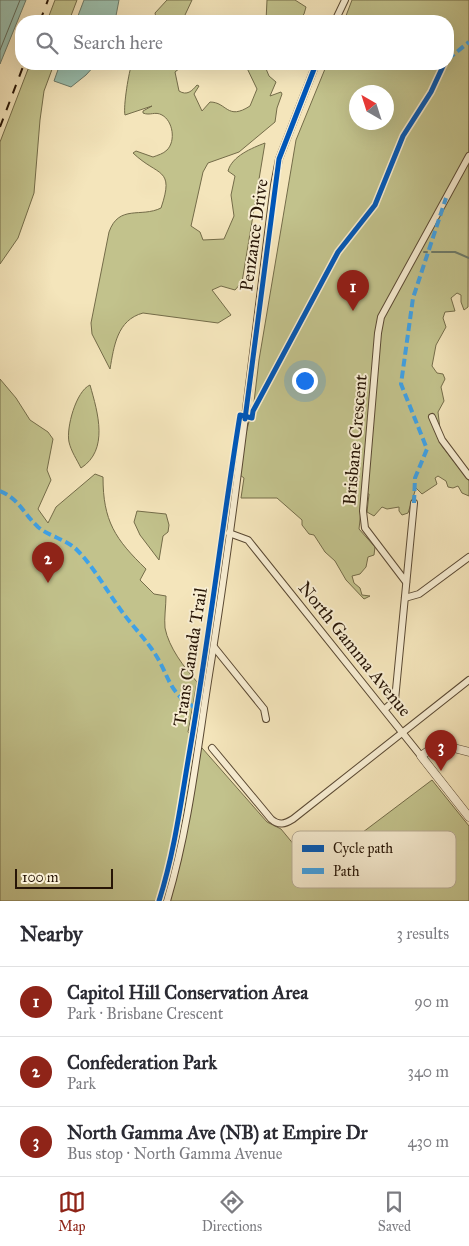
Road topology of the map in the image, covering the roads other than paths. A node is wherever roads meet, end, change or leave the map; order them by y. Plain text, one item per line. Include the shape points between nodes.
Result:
1 (345, 0) edge
2 (338, 15) edge
3 (314, 70) edge
4 (469, 156) edge
5 (432, 417) dead end
6 (469, 476) edge
7 (414, 503) dead end
8 (229, 533) junction
9 (469, 557) edge
10 (406, 582) junction
11 (405, 598) junction
12 (214, 648) junction
13 (469, 680) edge
14 (385, 709) junction
15 (266, 719) dead end
16 (403, 732) junction
17 (212, 748) dead end
18 (469, 752) edge
19 (421, 756) junction
20 (469, 817) edge
21 (167, 901) edge

1 - 2 street
3 - 8 street, Penzance Drive via 279,158 274,185
4 - 10 street, Brisbane Crescent via 381,317 378,333 365,528
5 - 6 street via 442,440
7 - 10 street
8 - 12 street, Penzance Drive
8 - 14 street, North Gamma Avenue via 248,540
9 - 11 street via 420,594
10 - 11 street
11 - 14 street via 395,700
12 - 15 street via 264,709
12 - 21 street, Penzance Drive via 183,839
13 - 16 street
14 - 16 street, North Gamma Avenue
16 - 17 street via 293,819 282,824 271,819
16 - 19 street, North Gamma Avenue
18 - 19 street via 438,744
19 - 20 street, North Gamma Avenue

